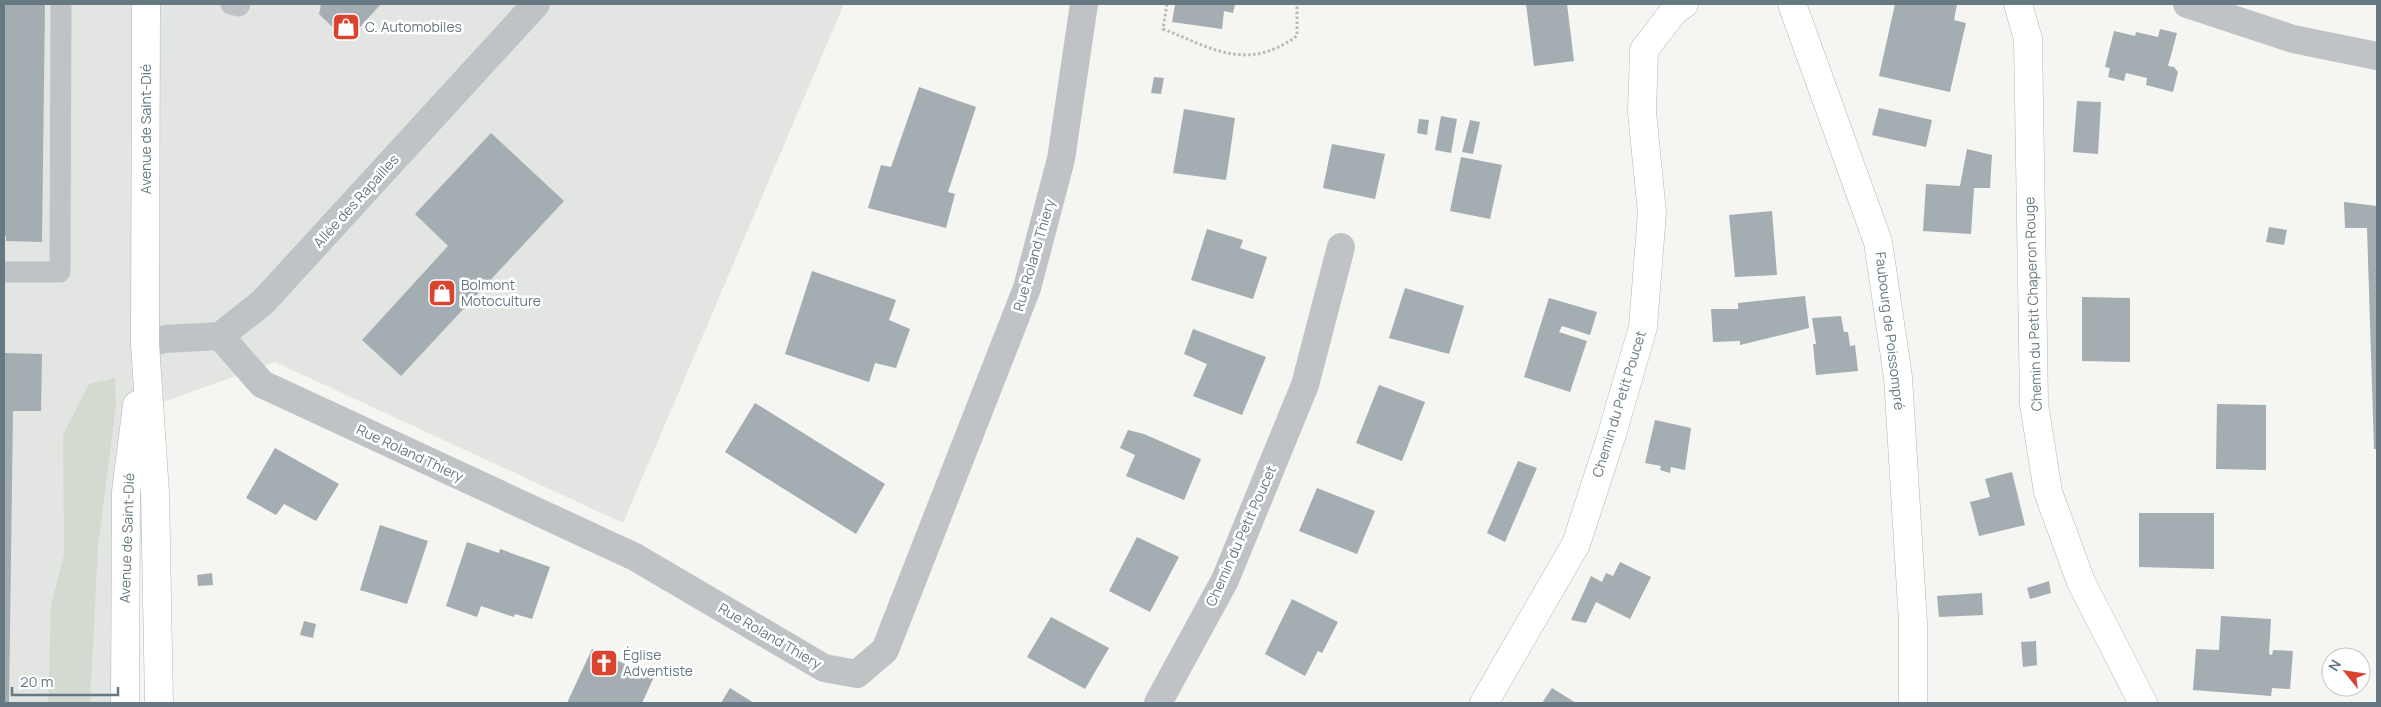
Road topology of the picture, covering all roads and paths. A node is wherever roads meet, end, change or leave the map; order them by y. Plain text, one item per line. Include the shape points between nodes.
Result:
1 (60, 4) edge
2 (146, 4) edge
3 (231, 4) edge
4 (240, 4) edge
5 (536, 4) edge
6 (1084, 4) edge
7 (1167, 4) edge
8 (1297, 4) edge
9 (1684, 4) edge
10 (1792, 4) edge
11 (2018, 4) edge
12 (2187, 4) edge
13 (2377, 56) edge
14 (1341, 247) dead end
15 (4, 272) edge
16 (220, 336) junction
17 (145, 344) junction
18 (125, 703) edge
19 (159, 703) edge
20 (1158, 703) edge
21 (1484, 703) edge
22 (1913, 703) edge
23 (2143, 703) edge

1 - 15 lane via 60,272
2 - 17 main road, Avenue de Saint-Dié
3 - 4 lane
5 - 16 street, Allée des Rapailles via 263,302
6 - 16 street, Rue Roland Thiery via 1061,158 1027,288 885,650 857,674 824,668 634,557 262,384
7 - 8 path via 1163,30 1231,55 1254,56 1282,47 1297,36
9 - 21 main road, Chemin du Petit Poucet via 1674,11 1644,50 1642,112 1652,213 1643,327 1576,544
10 - 22 main road, Faubourg de Poissompré via 1878,242 1898,377 1913,623
11 - 23 main road, Chemin du Petit Chaperon Rouge via 2028,39 2034,404 2048,492 2081,582
12 - 13 street via 2293,39
14 - 20 street, Chemin du Petit Poucet via 1306,385 1225,580
16 - 17 street via 166,339
17 - 18 main road, Avenue de Saint-Dié via 126,492
17 - 19 main road, Avenue de Saint-Dié via 155,493

